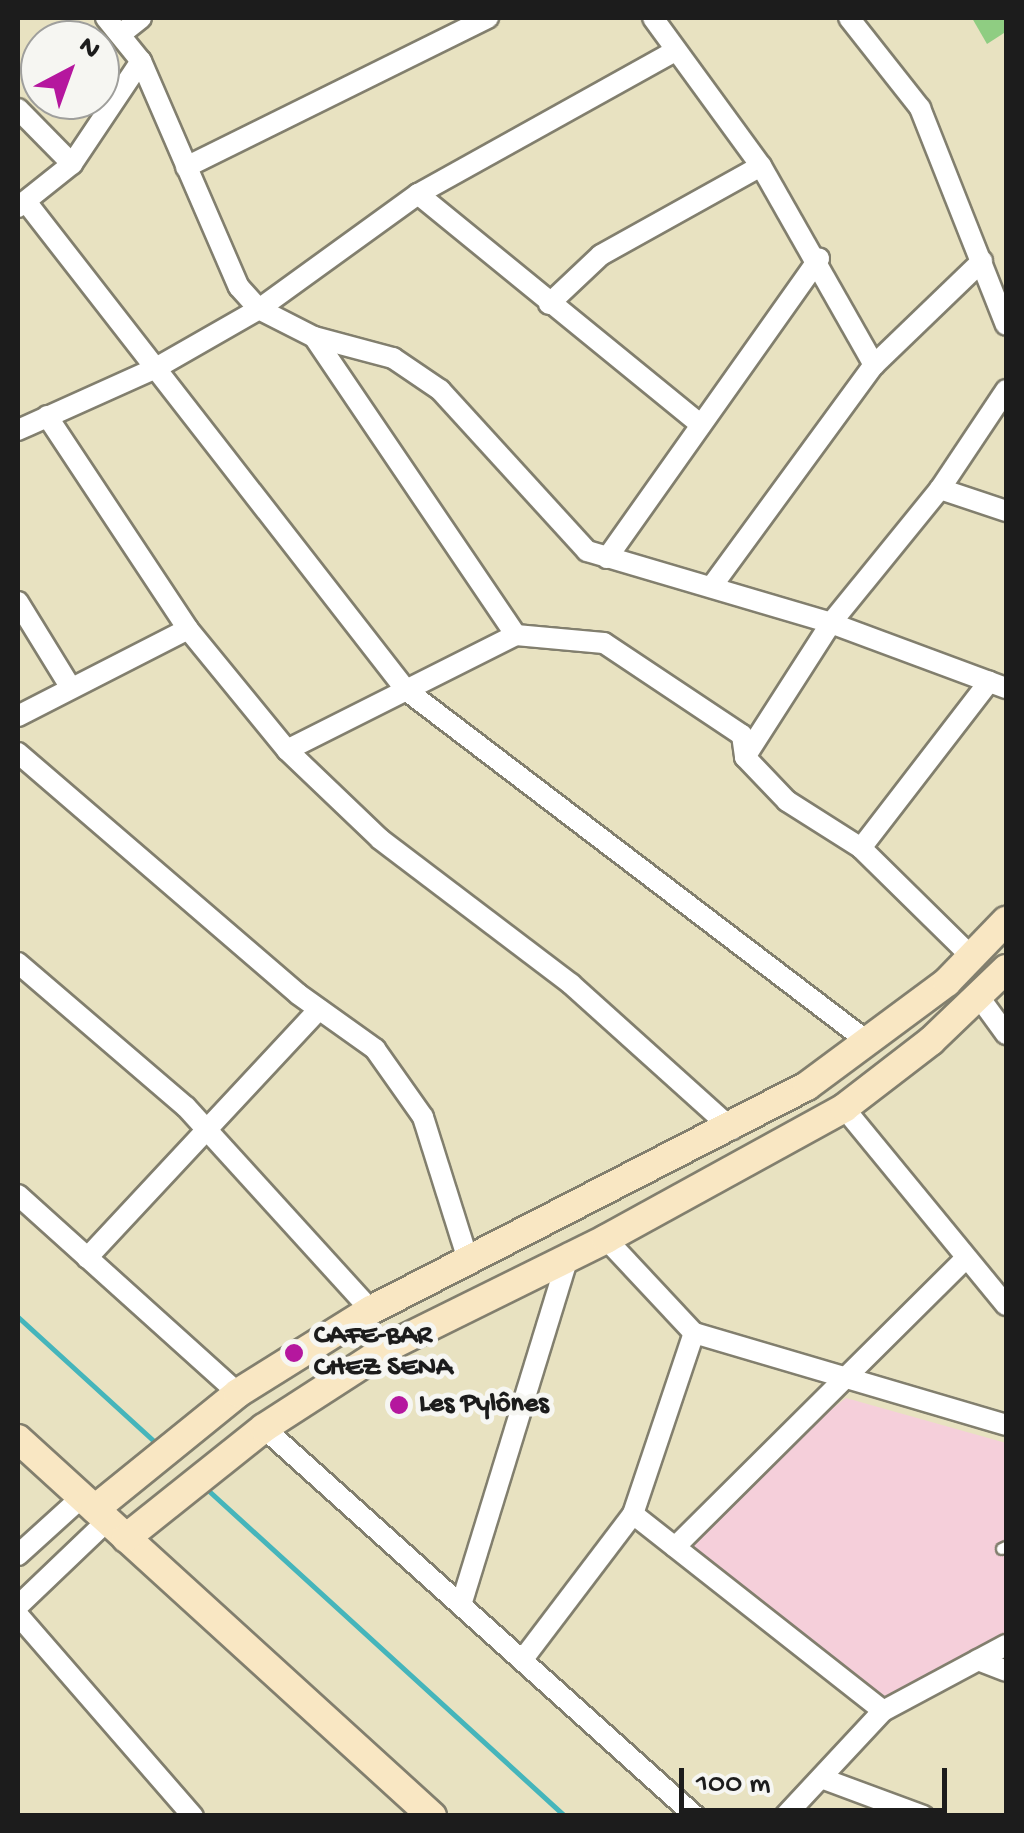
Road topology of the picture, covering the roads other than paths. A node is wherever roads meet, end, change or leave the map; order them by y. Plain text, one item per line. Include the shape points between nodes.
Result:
1 (106, 18) edge
2 (141, 18) edge
3 (488, 18) edge
4 (653, 18) edge
5 (849, 18) edge
6 (122, 34) junction
7 (674, 51) junction
8 (141, 62) junction
9 (18, 109) edge
10 (72, 164) junction
11 (761, 166) junction
12 (186, 167) junction
13 (418, 194) junction
14 (22, 206) edge
15 (819, 259) junction
16 (982, 261) junction
17 (549, 304) junction
18 (259, 309) junction
19 (1006, 326) edge
20 (314, 338) junction
21 (874, 365) junction
22 (156, 368) junction
23 (1006, 390) edge
24 (47, 416) junction
25 (701, 426) junction
26 (18, 430) edge
27 (940, 489) junction
28 (1006, 511) edge
29 (607, 558) junction
30 (712, 586) junction
31 (18, 602) edge
32 (832, 623) junction
33 (188, 629) junction
34 (516, 635) junction
35 (998, 685) edge
36 (71, 688) junction
37 (406, 690) junction
38 (18, 716) edge
39 (287, 750) junction
40 (18, 753) edge
41 (745, 757) junction
42 (861, 848) junction
43 (1006, 920) edge
44 (973, 958) junction
45 (18, 963) edge
46 (1006, 969) edge
47 (979, 997) junction
48 (319, 1009) junction
49 (1006, 1034) edge
50 (868, 1042) junction
51 (844, 1108) junction
52 (204, 1126) junction
53 (732, 1129) junction
54 (18, 1195) edge
55 (606, 1239) junction
56 (568, 1253) junction
57 (87, 1258) junction
58 (966, 1258) junction
59 (469, 1263) junction
60 (1006, 1305) edge
61 (371, 1310) junction
62 (694, 1333) junction
63 (848, 1380) junction
64 (238, 1394) junction
65 (1005, 1421) edge
66 (264, 1428) junction
67 (18, 1439) edge
68 (633, 1514) junction
69 (102, 1517) junction
70 (676, 1547) junction
71 (18, 1555) edge
72 (461, 1605) junction
73 (18, 1606) edge
74 (18, 1615) edge
75 (1006, 1644) edge
76 (523, 1659) junction
77 (978, 1660) junction
78 (1006, 1670) edge
79 (883, 1711) junction
80 (821, 1778) junction
81 (193, 1816) edge
82 (432, 1816) edge
83 (696, 1816) edge
84 (785, 1816) edge
85 (922, 1816) edge

1 - 6 street
2 - 6 street
3 - 12 street
4 - 7 street
5 - 16 street via 920,108
6 - 8 street
7 - 11 street
7 - 13 street
8 - 10 street
8 - 12 street
9 - 10 street
10 - 14 street
11 - 15 street
11 - 17 street via 602,255
12 - 18 street via 240,287
13 - 17 street
13 - 18 street
14 - 22 street
15 - 21 street
15 - 25 street
16 - 19 street
16 - 21 street
17 - 25 street
18 - 20 street
18 - 22 street
20 - 29 street via 393,358 440,390 587,552
20 - 34 street
21 - 30 street
22 - 24 street
22 - 37 street
23 - 27 street
24 - 26 street
24 - 33 street
25 - 29 street
27 - 28 street
27 - 32 street
29 - 30 street
30 - 32 street
31 - 36 street
32 - 35 street
32 - 41 street
33 - 36 street
33 - 39 street
34 - 37 street
34 - 41 street via 604,643 742,735
35 - 42 street
36 - 38 street
37 - 39 street
37 - 50 street
39 - 53 street via 380,839 570,984
40 - 48 street
41 - 42 street via 787,801
42 - 44 street
43 - 44 street
44 - 50 street
45 - 52 street
46 - 47 street
47 - 49 street
47 - 51 street
48 - 52 street
48 - 59 street via 375,1049 423,1117
50 - 53 street
51 - 55 street
51 - 58 street
52 - 57 street
52 - 61 street
53 - 59 street
54 - 57 street
55 - 56 street
55 - 62 street
56 - 66 street via 394,1344
56 - 72 street
57 - 64 street
58 - 60 street
58 - 63 street
59 - 61 street
61 - 64 street
62 - 63 street
62 - 68 street
63 - 65 street
63 - 70 street
64 - 69 street
66 - 69 street
66 - 72 street
67 - 69 street
68 - 70 street
68 - 76 street
69 - 71 street
69 - 73 street
69 - 82 street
70 - 79 street
72 - 76 street
74 - 81 street
75 - 77 street
76 - 83 street
77 - 78 street
77 - 79 street
79 - 80 street
80 - 84 street
80 - 85 street

